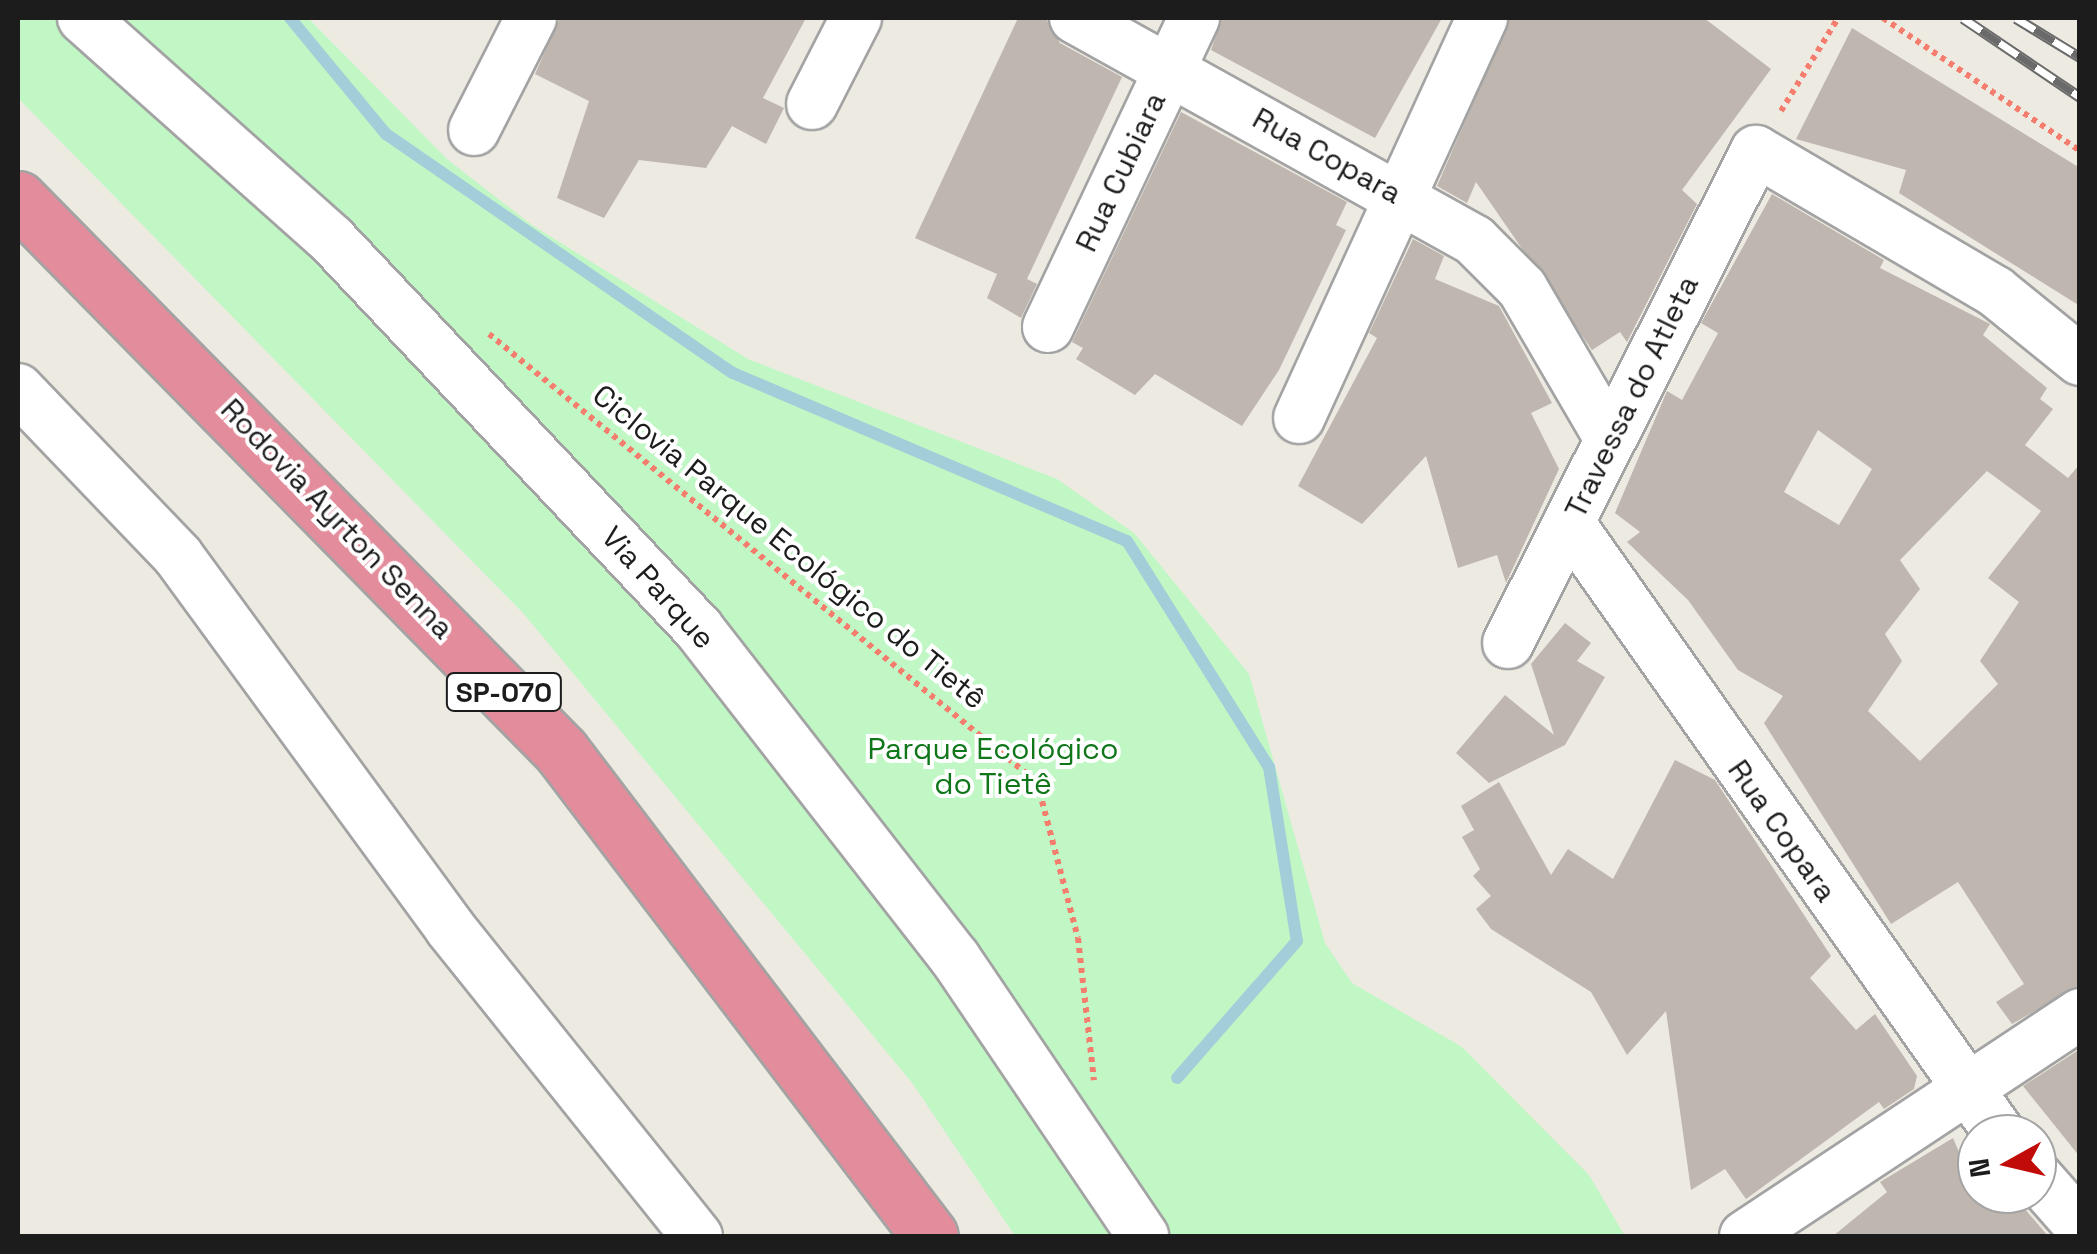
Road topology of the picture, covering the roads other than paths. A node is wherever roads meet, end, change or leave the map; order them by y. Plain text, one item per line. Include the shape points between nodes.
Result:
1 (82, 18) edge
2 (531, 18) edge
3 (856, 18) edge
4 (1075, 18) edge
5 (1194, 18) edge
6 (1482, 18) edge
7 (1170, 71) junction
8 (812, 104) dead end
9 (474, 130) dead end
10 (1399, 195) junction
11 (18, 199) edge
12 (1048, 327) dead end
13 (2080, 360) edge
14 (18, 388) edge
15 (1300, 418) dead end
16 (1608, 435) junction
17 (1569, 523) junction
18 (1508, 643) dead end
19 (2080, 1014) edge
20 (1962, 1090) junction
21 (1983, 1114) edge
22 (2057, 1199) edge
23 (2080, 1226) edge
24 (697, 1236) edge
25 (930, 1236) edge
26 (1143, 1236) edge
27 (1745, 1236) edge

1 - 26 street, Via Parque via 332,239 698,628 955,958
2 - 9 street
3 - 8 street
4 - 7 street, Rua Copara
5 - 7 street, Rua Cubiara
6 - 10 street
7 - 10 street, Rua Copara
7 - 12 street, Rua Cubiara
10 - 15 street
10 - 16 street, Rua Copara via 1474,240 1522,288
11 - 25 highway, Rodovia Ayrton Senna / SP-070 via 562,751
13 - 16 street, Travessa do Atleta via 1996,292 1756,151
14 - 24 street via 178,556 450,928
16 - 17 street, Travessa do Atleta
17 - 18 street, Travessa do Atleta
17 - 20 street, Rua Copara
19 - 20 street
20 - 21 street, Rua Copara
20 - 27 street
22 - 23 street

